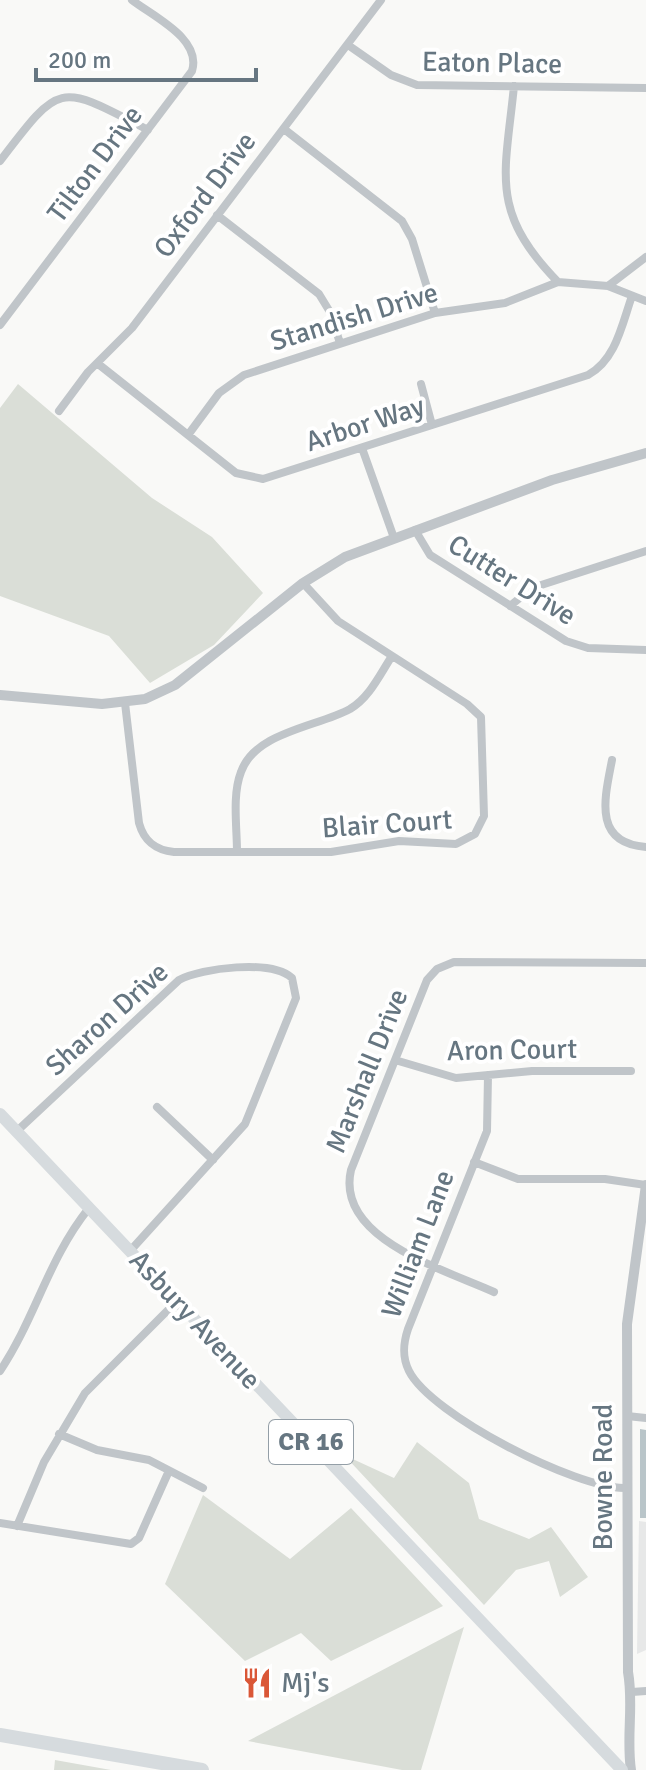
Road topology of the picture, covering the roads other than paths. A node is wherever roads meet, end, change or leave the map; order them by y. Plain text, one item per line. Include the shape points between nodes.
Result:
1 (132, 0) edge
2 (381, 0) edge
3 (348, 45) junction
4 (514, 86) junction
5 (646, 88) edge
6 (284, 129) junction
7 (148, 130) junction
8 (0, 161) edge
9 (217, 215) junction
10 (646, 257) edge
11 (558, 282) junction
12 (608, 286) junction
13 (632, 296) junction
14 (646, 301) edge
15 (435, 313) junction
16 (0, 325) edge
17 (340, 343) junction
18 (97, 363) junction
19 (421, 384) dead end
20 (59, 411) dead end
21 (432, 425) junction
22 (188, 435) junction
23 (362, 448) junction
24 (646, 453) edge
25 (415, 530) junction
26 (394, 538) junction
27 (646, 551) edge
28 (303, 583) junction
29 (510, 606) junction
30 (646, 650) edge
31 (392, 656) junction
32 (0, 695) edge
33 (125, 703) junction
34 (612, 760) dead end
35 (646, 847) edge
36 (237, 852) junction
37 (646, 963) edge
38 (395, 1060) junction
39 (631, 1071) dead end
40 (488, 1075) junction
41 (157, 1107) dead end
42 (0, 1114) edge
43 (17, 1131) junction
44 (213, 1160) junction
45 (474, 1162) junction
46 (646, 1185) edge
47 (89, 1208) junction
48 (130, 1251) junction
49 (433, 1266) junction
50 (494, 1292) dead end
51 (177, 1301) junction
52 (0, 1371) edge
53 (627, 1416) junction
54 (646, 1418) edge
55 (59, 1434) junction
56 (168, 1473) junction
57 (203, 1488) dead end
58 (625, 1488) junction
59 (0, 1523) edge
60 (17, 1526) junction
61 (646, 1691) edge
62 (632, 1692) junction
63 (0, 1735) edge
64 (202, 1770) edge
65 (622, 1770) edge
66 (631, 1770) edge

1 - 7 street, Tilton Drive via 187,42 195,59 188,78
2 - 3 street, Oxford Drive
3 - 4 street, Eaton Place via 391,75 417,85
3 - 6 street, Oxford Drive
4 - 5 street, Eaton Place
4 - 11 street via 506,201 531,254
6 - 9 street, Oxford Drive
6 - 15 street via 402,221
7 - 8 street via 82,98 58,98 37,112
7 - 16 street, Tilton Drive
9 - 17 street via 319,294
9 - 18 street, Oxford Drive via 132,328
10 - 12 street
11 - 12 street
11 - 15 street, Standish Drive via 505,303
12 - 13 street
13 - 14 street
13 - 21 street, Arbor Way via 613,350 594,372
15 - 17 street, Standish Drive
17 - 22 street, Standish Drive via 237,380 214,398
18 - 20 street, Oxford Drive
18 - 22 street, Arbor Way
19 - 21 street
21 - 23 street, Arbor Way
22 - 23 street, Arbor Way via 236,473 252,479
23 - 26 street
24 - 25 street via 552,480
25 - 26 street
25 - 29 street, Cutter Drive via 430,555
26 - 28 street via 345,557
27 - 29 street via 532,588
28 - 31 street, Blair Court via 338,621
28 - 33 street via 175,685
29 - 30 street, Cutter Drive via 574,645
31 - 36 street via 353,707 264,745 247,760 238,783
31 - 36 street, Blair Court via 481,717 484,816 478,830 456,844 399,841 331,852
32 - 33 street
33 - 36 street, Blair Court via 139,823 146,840 165,851
34 - 35 street via 606,819 619,838
37 - 38 street, Marshall Drive via 441,966 427,980
38 - 40 street, Aron Court via 445,1076
38 - 49 street, Marshall Drive via 351,1170 350,1198 368,1226
39 - 40 street, Aron Court
40 - 45 street, William Lane via 489,1121
41 - 44 street
42 - 43 main road, Asbury Avenue / CR 16
43 - 44 street, Sharon Drive via 179,980 199,971 278,969 292,978 296,998 249,1117
43 - 47 main road, Asbury Avenue / CR 16
44 - 48 street, Sharon Drive
45 - 46 street via 518,1179 605,1179
45 - 49 street, William Lane
46 - 53 street, Bowne Road via 627,1324
47 - 48 main road, Asbury Avenue / CR 16
47 - 52 street via 53,1262 30,1323
48 - 51 main road, Asbury Avenue / CR 16
49 - 50 street, Marshall Drive
49 - 58 street, William Lane via 405,1338 406,1363 414,1379 485,1436 596,1486
51 - 55 street via 96,1378
51 - 65 main road, Asbury Avenue / CR 16
53 - 54 street
53 - 58 street, Bowne Road
55 - 56 street via 97,1450 139,1456
55 - 60 street
56 - 57 street
56 - 60 street via 139,1538 131,1544
58 - 62 street, Bowne Road
59 - 60 street
61 - 62 street
62 - 66 street, Bowne Road via 627,1735
63 - 64 highway

